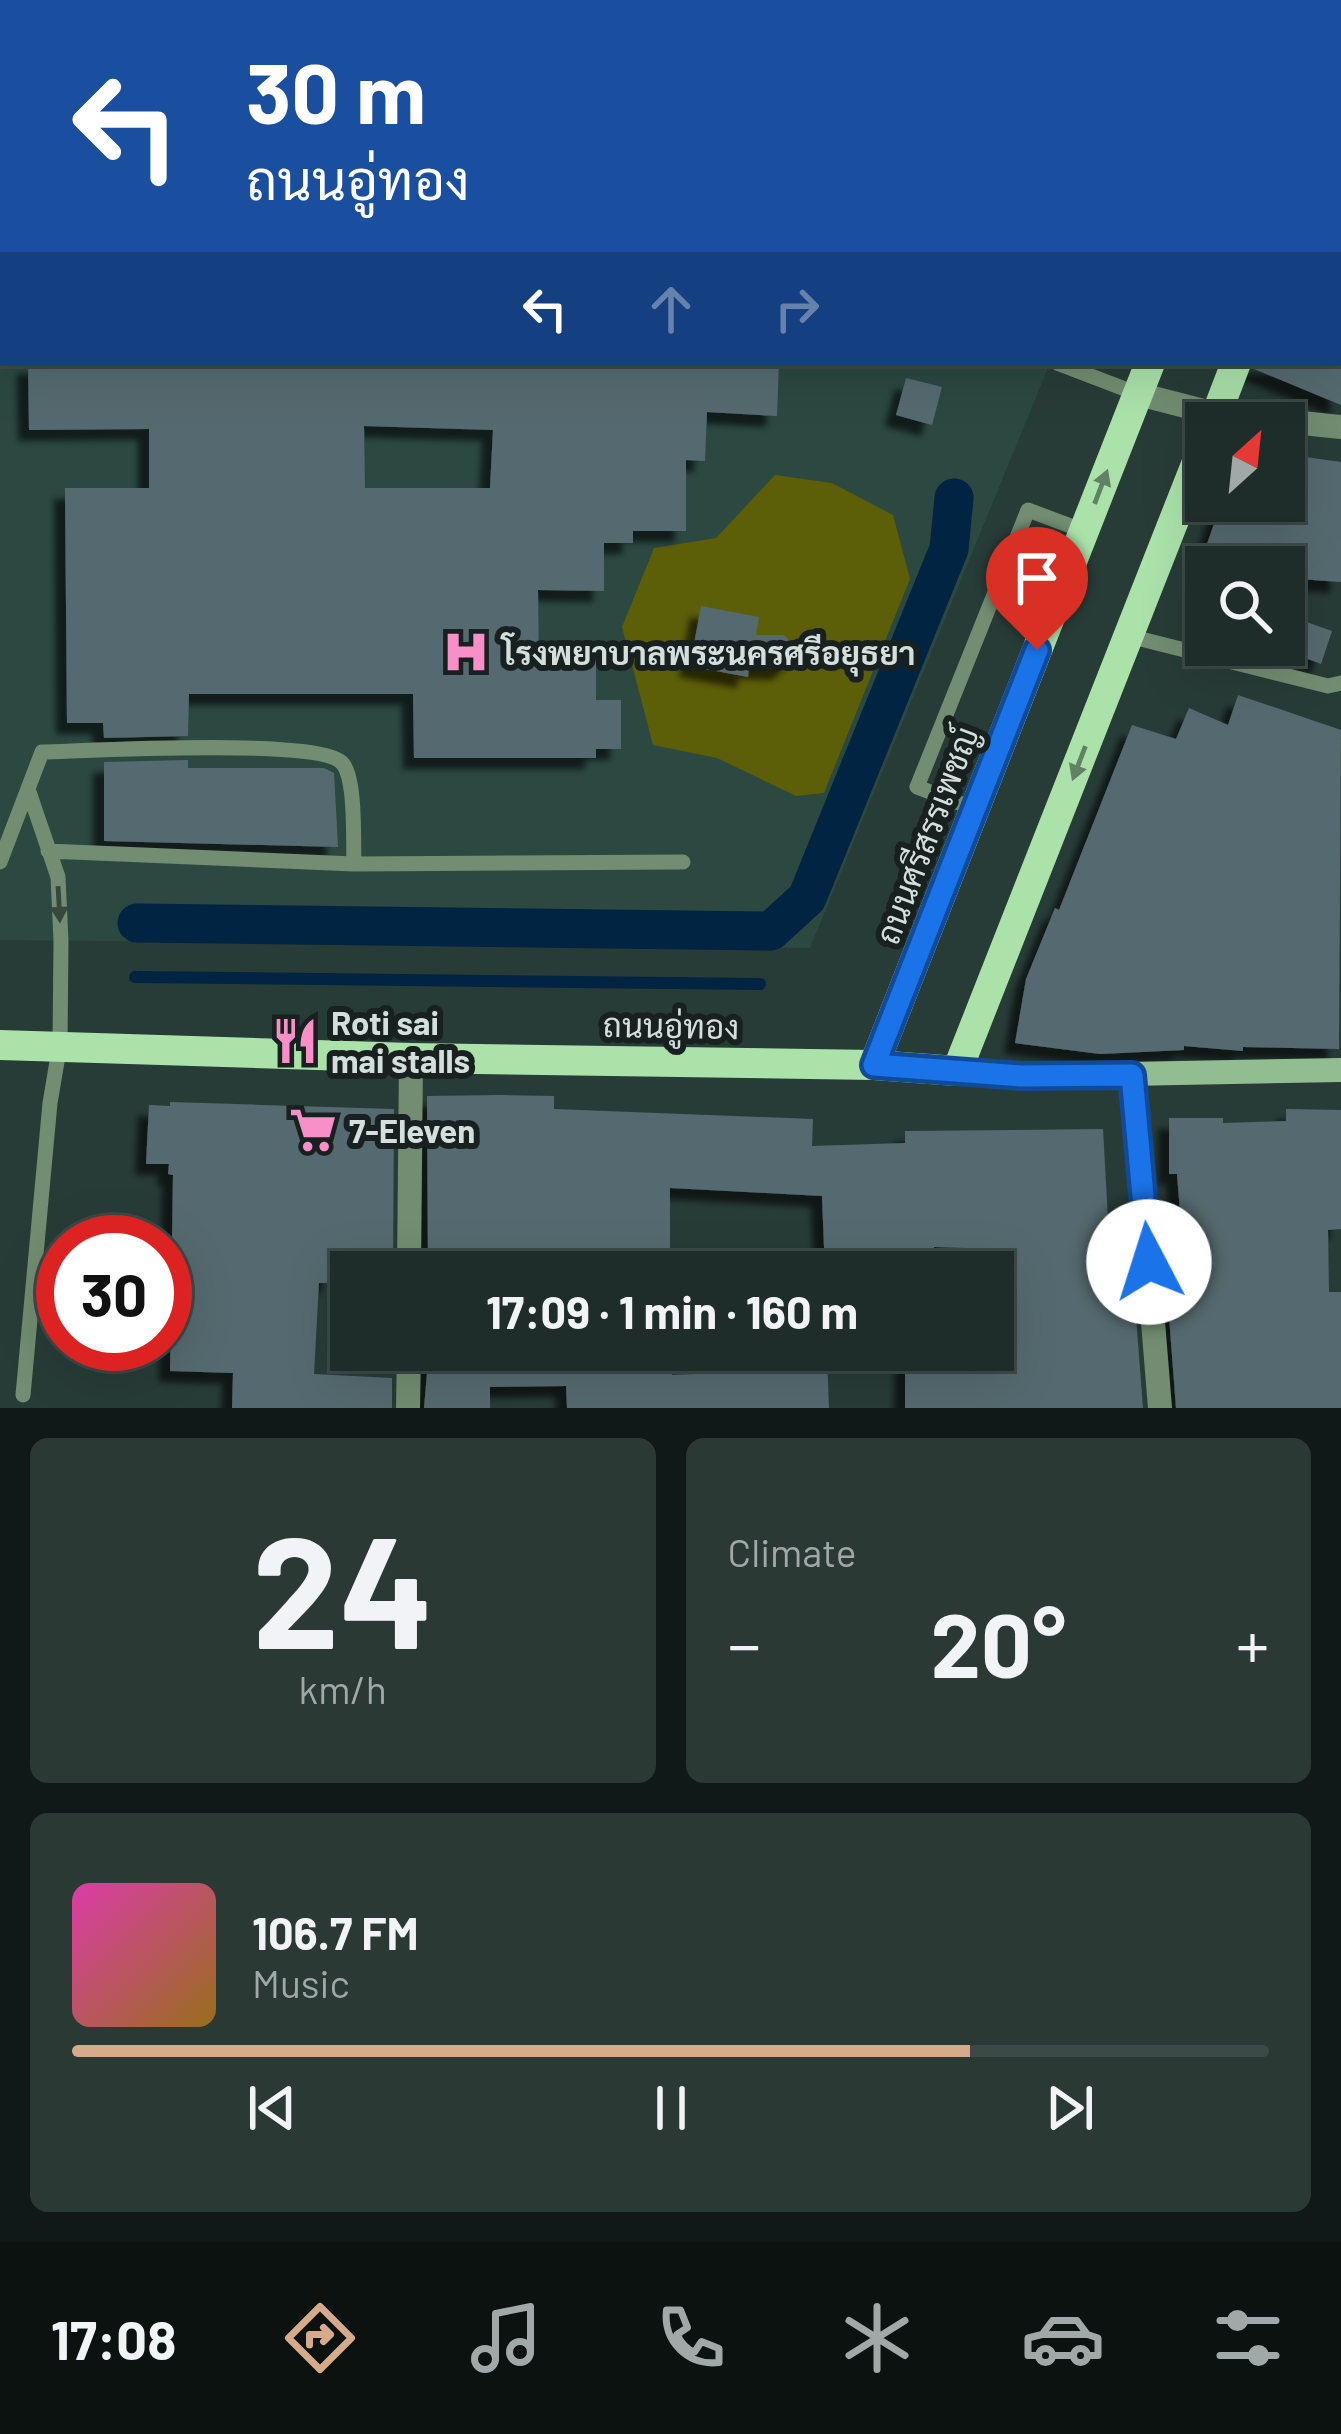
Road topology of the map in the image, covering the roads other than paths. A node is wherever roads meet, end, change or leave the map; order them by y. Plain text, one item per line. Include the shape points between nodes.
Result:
1 (1065, 366) edge
2 (1149, 366) edge
3 (1235, 366) edge
4 (1138, 394) junction
5 (1221, 402) edge
6 (1185, 414) edge
7 (1305, 427) edge
8 (1341, 427) edge
9 (1185, 494) edge
10 (1084, 531) junction
11 (1129, 636) junction
12 (1341, 683) edge
13 (29, 792) junction
14 (975, 809) junction
15 (41, 828) junction
16 (5, 830) edge
17 (49, 851) junction
18 (0, 862) edge
19 (683, 862) dead end
20 (354, 863) junction
21 (60, 1044) junction
22 (0, 1045) edge
23 (411, 1058) junction
24 (874, 1065) junction
25 (1341, 1070) edge
26 (958, 1071) junction
27 (1132, 1075) junction
28 (409, 1251) edge
29 (409, 1371) edge
30 (23, 1395) dead end
31 (408, 1408) edge
32 (1160, 1408) edge

1 - 4 lane
2 - 4 main road, ถนนศรีสรรเพชญ์
3 - 5 main road
4 - 6 street
10 -> 4 main road, ถนนศรีสรรเพชญ์
7 - 8 street
9 - 11 main road
10 - 14 main road, ถนนศรีสรรเพชญ์
10 - 14 lane via 1028,511 917,787
11 - 12 lane
11 -> 26 main road
13 - 15 lane
13 - 16 lane
13 - 20 lane via 42,752 334,754 347,768
14 - 24 main road, ถนนศรีสรรเพชญ์
15 - 16 lane
15 - 17 lane
16 - 18 lane
17 - 20 lane
17 -> 21 lane via 58,878
19 - 20 lane
21 - 22 main road, ถนนอู่ทอง
21 - 23 main road, ถนนอู่ทอง
21 - 30 lane
23 - 24 main road, ถนนอู่ทอง
23 - 28 street
24 - 26 main road, ถนนอู่ทอง
25 - 27 main road, ถนนอู่ทอง
26 - 27 main road, ถนนอู่ทอง
27 - 32 street
29 - 31 street

